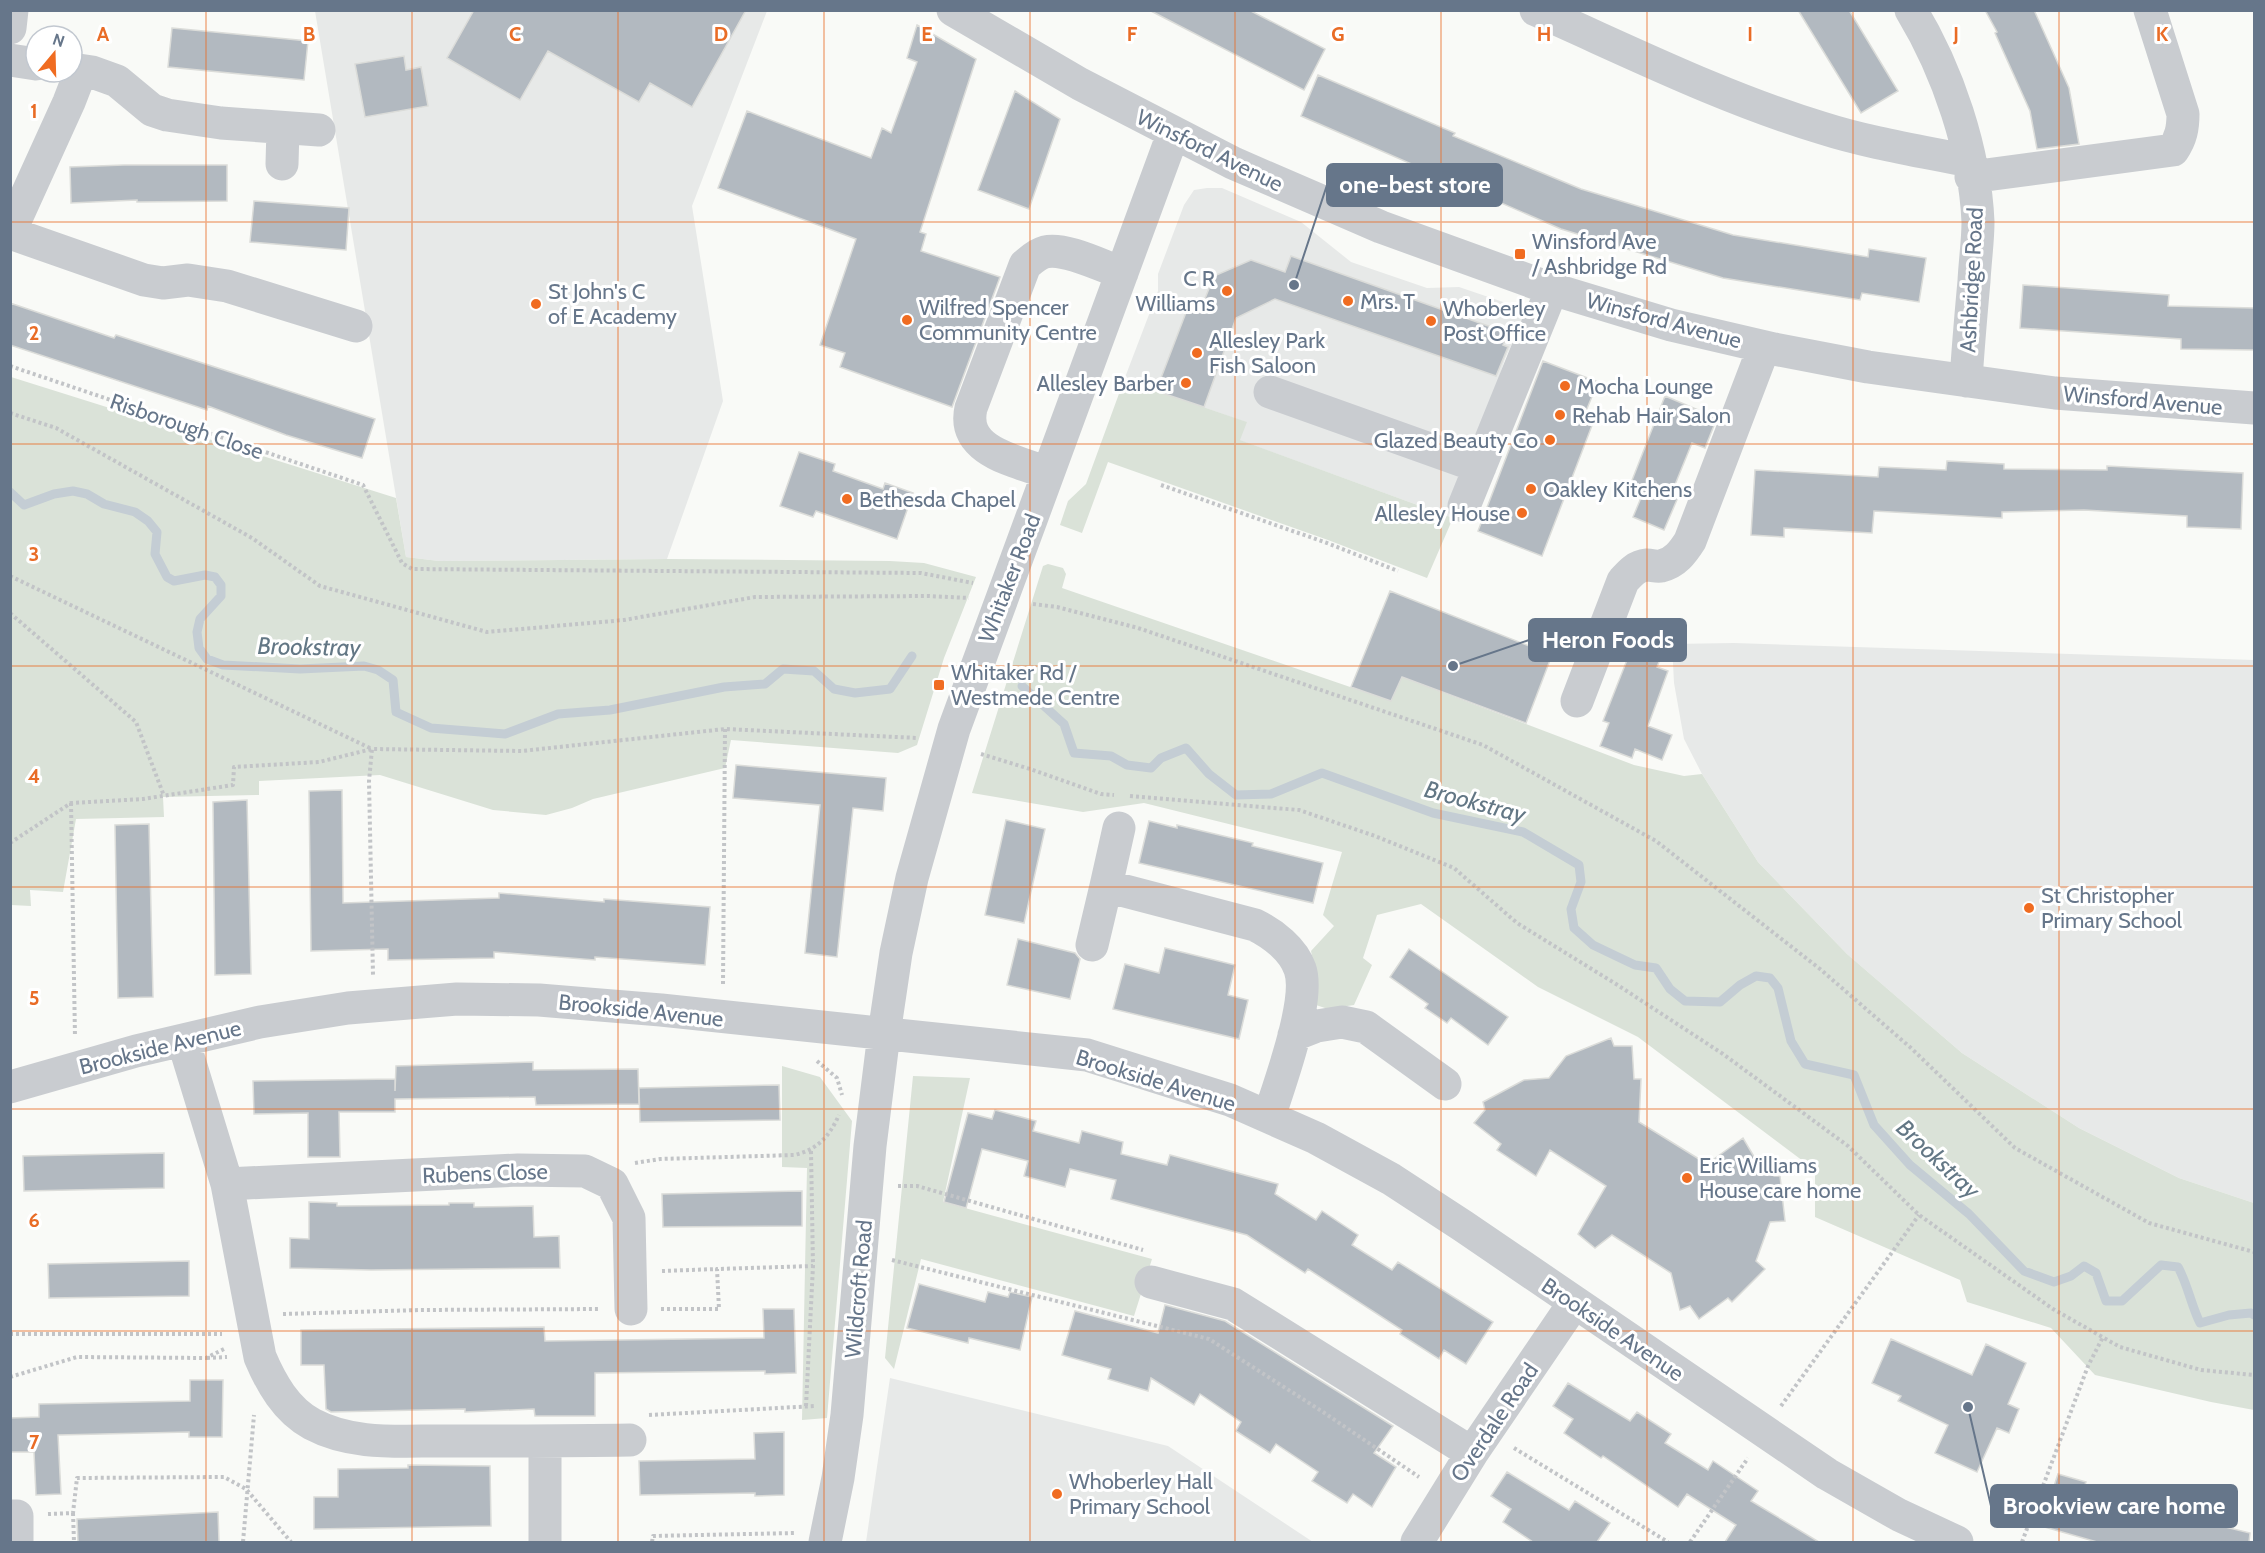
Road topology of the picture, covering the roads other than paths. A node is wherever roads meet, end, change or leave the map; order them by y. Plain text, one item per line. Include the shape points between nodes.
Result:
1 (12, 10) edge
2 (953, 10) edge
3 (1536, 10) edge
4 (1911, 10) edge
5 (2150, 10) edge
6 (10, 28) edge
7 (84, 72) edge
8 (73, 84) edge
9 (283, 128) junction
10 (319, 130) dead end
11 (1173, 134) junction
12 (282, 164) dead end
13 (1970, 169) junction
14 (12, 223) edge
15 (1122, 273) junction
16 (1552, 289) junction
17 (356, 326) dead end
18 (1764, 347) junction
19 (1966, 381) junction
20 (1270, 392) dead end
21 (2254, 408) edge
22 (1480, 467) junction
23 (1048, 472) junction
24 (1464, 506) dead end
25 (1577, 701) dead end
26 (1119, 828) dead end
27 (1106, 886) junction
28 (1092, 945) dead end
29 (884, 1034) junction
30 (1294, 1035) junction
31 (183, 1040) junction
32 (1445, 1084) dead end
33 (10, 1087) edge
34 (1269, 1117) junction
35 (227, 1184) junction
36 (1151, 1282) road end
37 (1574, 1303) junction
38 (631, 1309) road end
39 (630, 1440) road end
40 (545, 1442) junction
41 (1472, 1453) junction
42 (826, 1538) edge
43 (545, 1542) edge
44 (1418, 1542) edge
45 (1957, 1542) edge

1 - 6 street
2 - 11 street, Winsford Avenue
3 - 13 street via 1704,87 1824,129
4 - 13 street, Ashbridge Road via 1942,69
5 - 13 street via 2183,114 2179,141 2173,150
7 - 9 street via 117,81 152,110 167,115
8 - 14 street via 69,102
9 - 10 street
9 - 12 street
11 - 15 street, Whitaker Road
11 - 16 street, Winsford Avenue via 1381,227
13 - 19 street, Ashbridge Road via 1978,223
14 - 17 street via 144,280 188,280 227,286
15 - 23 street, Whitaker Road
15 - 23 street via 1068,254 1045,252 1035,256 1020,275 970,408 969,426 979,443 997,454
16 - 18 street, Winsford Avenue via 1671,325
16 - 22 street
18 - 19 street, Winsford Avenue
18 - 25 street via 1690,541 1674,561 1632,570 1623,581
19 - 21 street, Winsford Avenue via 2055,393
20 - 22 street
22 - 24 street
23 - 29 street, Whitaker Road via 962,706 933,800 896,952
26 - 27 street
27 - 28 street
27 - 30 street via 1255,925 1273,934 1300,969 1302,984
29 - 31 street, Brookside Avenue via 539,1000 457,999 260,1022
29 - 34 street, Brookside Avenue via 1087,1055 1230,1100
29 - 42 street, Wildcroft Road via 848,1407
30 - 32 street via 1342,1022 1366,1027
30 - 34 street
31 - 33 street, Brookside Avenue
31 - 35 street
34 - 37 street, Brookside Avenue via 1391,1179
35 - 38 street, Rubens Close via 518,1170 585,1171 612,1184 629,1218
35 - 40 street via 256,1335 271,1383 311,1424 354,1440
36 - 41 street via 1233,1304
37 - 41 street, Overdale Road
37 - 45 street, Brookside Avenue via 1827,1474
39 - 40 street
40 - 43 street
41 - 44 street, Overdale Road

